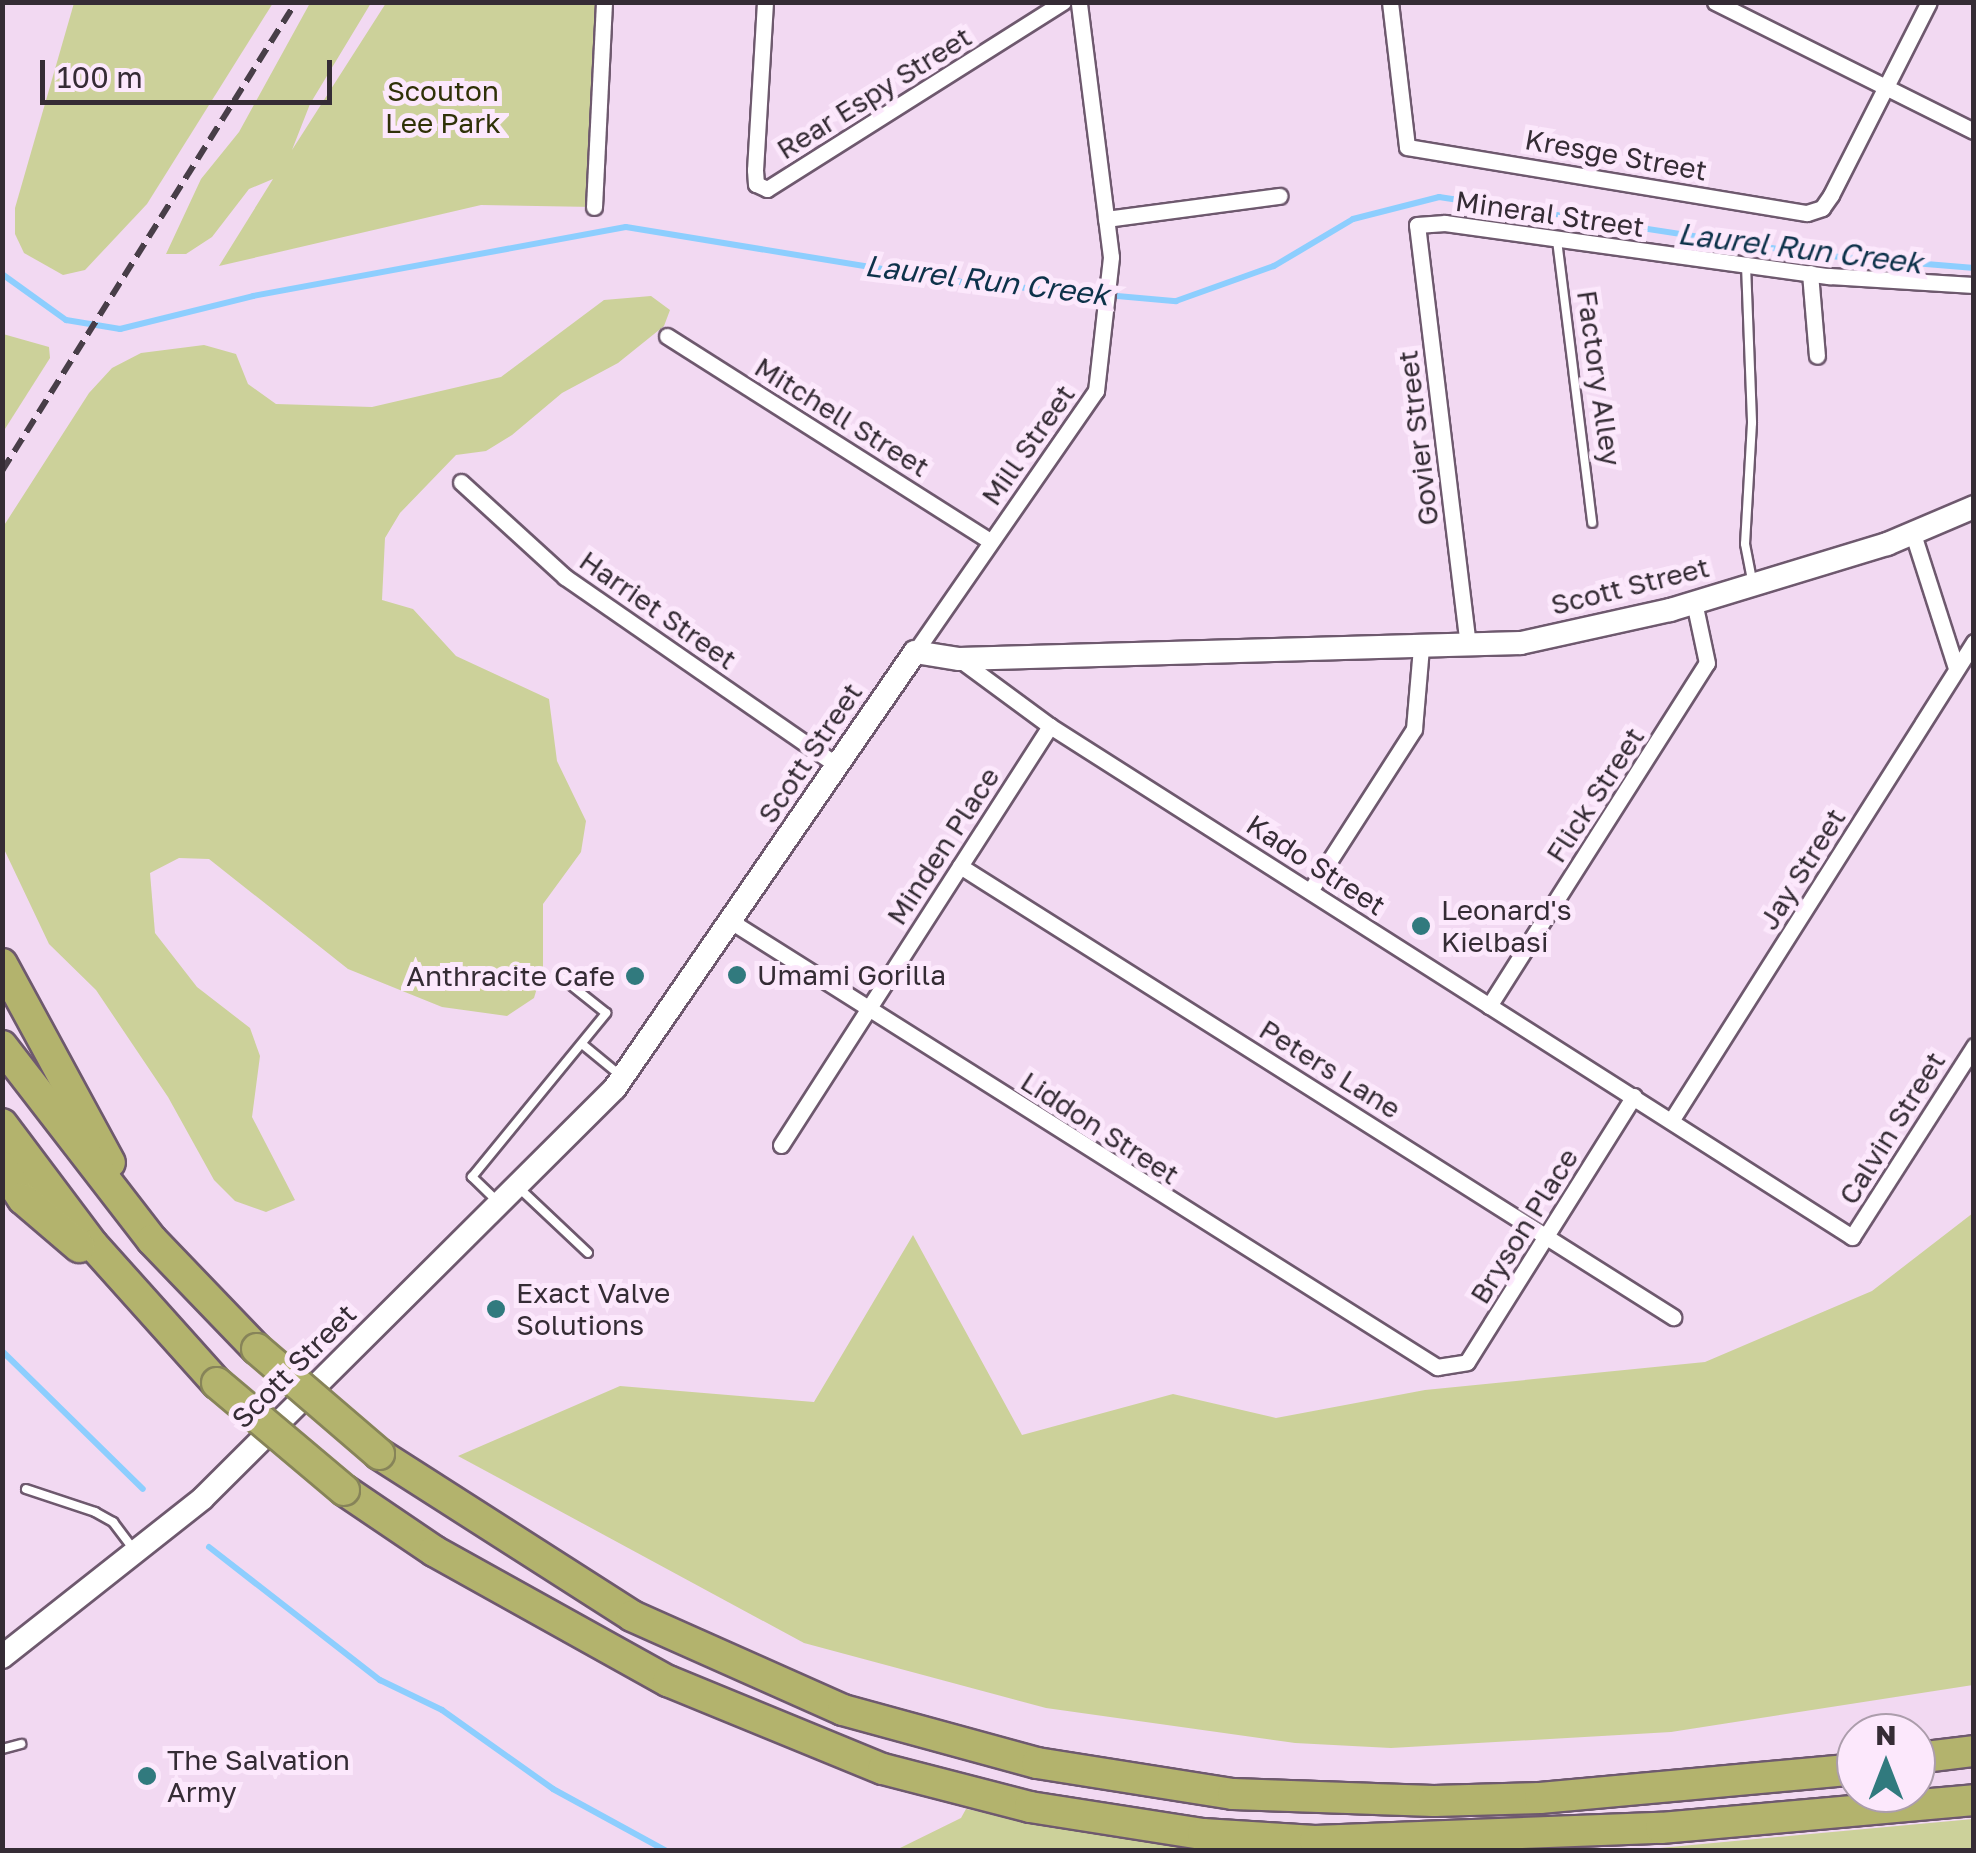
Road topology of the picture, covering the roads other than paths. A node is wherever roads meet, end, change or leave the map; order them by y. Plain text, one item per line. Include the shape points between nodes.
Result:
1 (604, 2) edge
2 (765, 2) edge
3 (1063, 2) edge
4 (1079, 2) edge
5 (1390, 2) edge
6 (1715, 2) edge
7 (1928, 2) edge
8 (1886, 87) junction
9 (1974, 131) edge
10 (1279, 196) dead end
11 (594, 208) dead end
12 (1106, 219) junction
13 (1417, 225) joint
14 (1556, 238) junction
15 (1746, 265) junction
16 (1810, 274) junction
17 (1974, 285) edge
18 (667, 336) dead end
19 (1816, 356) dead end
20 (461, 482) dead end
21 (1974, 508) edge
22 (1592, 523) dead end
23 (1913, 534) junction
24 (990, 540) junction
25 (1752, 585) junction
26 (1694, 602) junction
27 (1974, 642) edge
28 (1468, 646) junction
29 (1421, 648) junction
30 (915, 652) junction
31 (959, 659) junction
32 (1964, 667) edge
33 (1050, 726) junction
34 (838, 766) junction
35 (960, 866) junction
36 (1310, 890) junction
37 (732, 922) junction
38 (2, 964) edge
39 (562, 978) dead end
40 (1489, 1006) junction
41 (868, 1009) junction
42 (582, 1044) junction
43 (2, 1046) edge
44 (1974, 1046) edge
45 (622, 1078) junction
46 (1634, 1096) junction
47 (1671, 1121) junction
48 (2, 1124) edge
49 (781, 1145) dead end
50 (2, 1167) edge
51 (518, 1187) junction
52 (500, 1204) junction
53 (1548, 1236) junction
54 (1852, 1237) joint
55 (152, 1240) junction
56 (588, 1253) dead end
57 (146, 1305) junction
58 (1673, 1318) dead end
59 (1446, 1368) joint
60 (26, 1489) dead end
61 (136, 1552) junction
62 (2, 1657) edge
63 (21, 1744) dead end
64 (2, 1749) edge
65 (1974, 1751) edge
66 (1936, 1758) edge
67 (1974, 1760) edge
68 (1936, 1761) edge
69 (1836, 1770) edge
70 (1974, 1800) edge

1 - 11 street
2 - 3 street, Rear Espy Street via 755,170 761,189
4 - 12 street, Mill Street
5 - 8 street, Kresge Street via 1407,147 1817,211
6 - 8 street
7 - 8 street
8 - 9 street
10 - 12 street
12 - 24 street, Mill Street via 1111,278 1096,391
13 - 14 street, Mineral Street
13 - 28 street, Govier Street
14 - 15 street, Mineral Street
14 - 22 lane, Factory Alley
15 - 16 street, Mineral Street
15 - 25 lane via 1752,424 1745,544
16 - 17 street, Mineral Street
16 - 19 street
18 - 24 street, Mitchell Street
20 - 34 street, Harriet Street via 565,576
21 - 23 street, Scott Street
23 - 25 street, Scott Street
23 - 32 street
24 - 30 street, Mill Street
25 - 26 street, Scott Street
26 - 28 street, Scott Street via 1588,632
26 - 40 street, Flick Street via 1707,662
27 - 32 street, Jay Street
28 - 29 street, Scott Street
29 - 31 street, Scott Street
29 - 36 street via 1414,728
30 - 31 street, Scott Street
30 - 34 street, Scott Street
31 - 33 street, Kado Street
32 - 47 street, Jay Street
33 - 35 street, Minden Place
33 - 36 street, Kado Street
34 - 37 street, Scott Street
35 - 41 street, Minden Place
35 - 53 street, Peters Lane
36 - 40 street, Kado Street
37 - 41 street, Liddon Street
37 - 45 street, Scott Street
38 - 55 highway
39 - 42 lane via 606,1013
40 - 46 street, Kado Street
41 - 49 street, Minden Place
41 - 59 street, Liddon Street via 1330,1303
42 - 45 lane
42 - 52 lane via 472,1177
43 - 55 highway
44 - 54 street, Calvin Street
45 - 51 street, Scott Street
46 - 47 street, Kado Street
46 - 53 street, Bryson Place
47 - 54 street, Kado Street
48 - 57 highway
50 - 57 highway via 23,1199
51 - 52 street, Scott Street
51 - 56 lane
52 - 61 street, Scott Street via 216,1485
53 - 58 street, Peters Lane
53 - 59 street, Bryson Place via 1467,1362
55 - 69 highway, bridge via 257,1349 379,1454 632,1616 843,1710 1037,1763 1144,1784 1336,1800 1540,1798
57 - 70 highway, bridge via 217,1383 344,1490 434,1551 668,1681 883,1769 1030,1807 1203,1834 1334,1841 1661,1828
60 - 61 lane via 113,1522
61 - 62 street, Scott Street
63 - 64 lane
65 - 66 highway
67 - 68 highway

